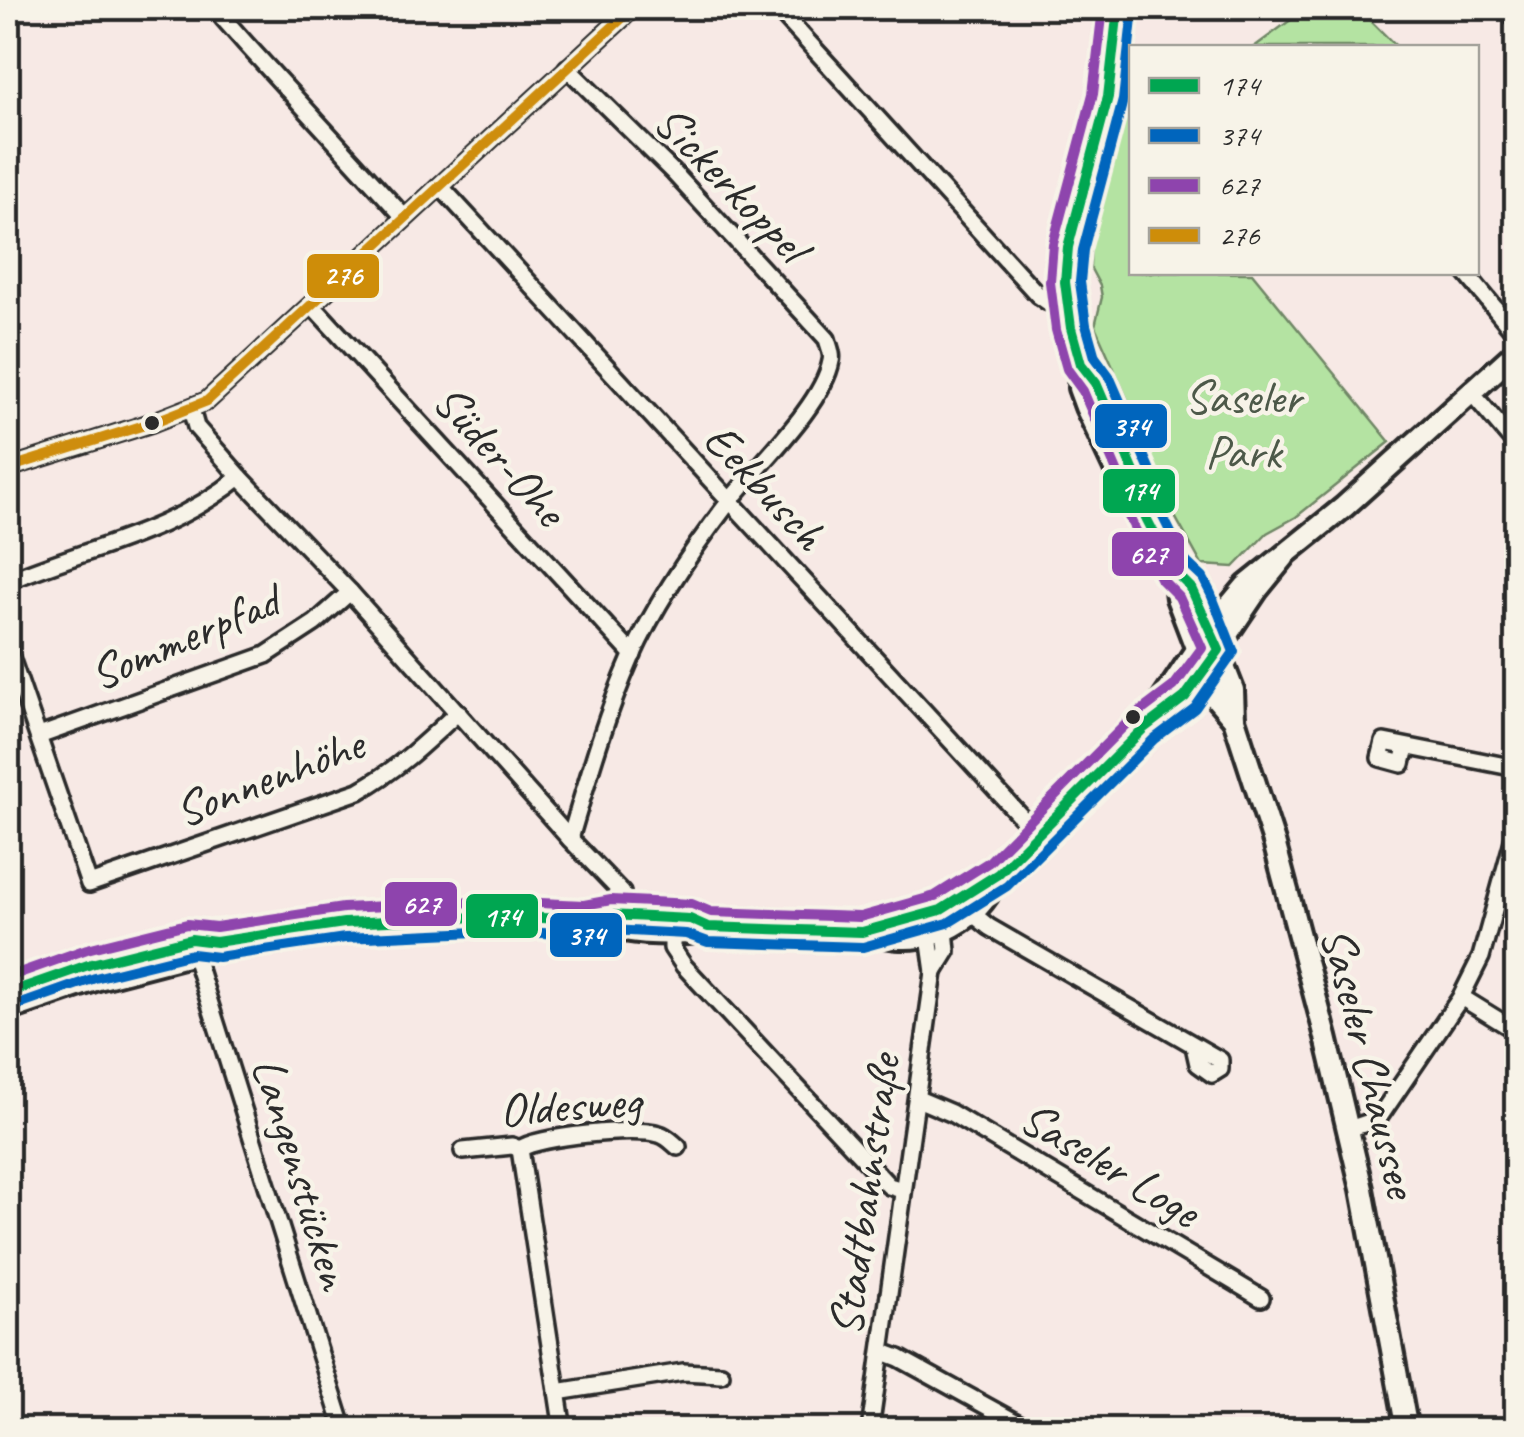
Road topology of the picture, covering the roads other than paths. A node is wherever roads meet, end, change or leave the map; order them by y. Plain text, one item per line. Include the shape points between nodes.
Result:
1 (221, 8) edge
2 (633, 8) edge
3 (777, 8) edge
4 (1118, 8) edge
5 (1509, 8) edge
6 (1516, 22) edge
7 (567, 68) junction
8 (1123, 70) edge
9 (440, 186) junction
10 (405, 218) junction
11 (1467, 275) edge
12 (1026, 282) junction
13 (1065, 282) junction
14 (1067, 304) junction
15 (312, 305) junction
16 (1516, 334) edge
17 (1516, 352) edge
18 (1471, 392) junction
19 (191, 408) junction
20 (1516, 445) edge
21 (8, 468) edge
22 (240, 476) junction
23 (728, 502) junction
24 (1284, 557) junction
25 (1173, 570) junction
26 (8, 581) edge
27 (1246, 586) junction
28 (1191, 588) junction
29 (350, 592) junction
30 (1210, 629) junction
31 (1197, 647) junction
32 (8, 649) edge
33 (1219, 650) junction
34 (632, 655) junction
35 (1206, 669) junction
36 (458, 712) junction
37 (1234, 719) junction
38 (1144, 728) junction
39 (38, 736) junction
40 (1406, 747) dead end
41 (1516, 768) edge
42 (1516, 830) edge
43 (1037, 834) junction
44 (570, 839) junction
45 (998, 874) junction
46 (973, 914) junction
47 (626, 916) junction
48 (585, 920) junction
49 (935, 922) junction
50 (708, 927) junction
51 (672, 932) junction
52 (192, 946) junction
53 (8, 992) edge
54 (1461, 998) junction
55 (8, 1010) edge
56 (1516, 1031) edge
57 (1194, 1046) dead end
58 (918, 1099) junction
59 (1349, 1129) junction
60 (678, 1148) dead end
61 (520, 1149) junction
62 (463, 1151) dead end
63 (902, 1190) junction
64 (1261, 1298) dead end
65 (883, 1352) junction
66 (721, 1374) dead end
67 (558, 1392) junction
68 (344, 1430) edge
69 (563, 1430) edge
70 (870, 1430) edge
71 (1030, 1430) edge
72 (1408, 1430) edge

1 - 10 street
2 - 7 street
3 - 12 street
4 - 8 main road, Saseler Chaussee
5 - 6 street
7 - 9 street
7 - 23 street, Sickerkoppel via 827,339 832,355 821,385 792,430
8 - 13 main road, Saseler Chaussee via 1071,230
9 - 10 street
9 - 23 street, Eekbusch
10 - 15 street
11 - 16 street
12 - 13 street
12 - 14 street via 1048,302
13 - 14 main road, Saseler Chaussee
14 - 25 main road, Saseler Chaussee via 1081,364 1096,383 1142,508
15 - 19 street via 216,394
15 - 34 street, Süder-Ohe
17 - 18 main road
18 - 20 street
18 - 24 main road
19 - 21 street
19 - 22 street via 196,427
22 - 26 street via 152,530
22 - 29 street
23 - 34 street
23 - 43 street, Eekbusch
24 - 27 main road
24 - 33 main road
25 - 28 main road, Saseler Chaussee
25 - 31 main road, Saseler Chaussee
27 - 28 main road via 1216,595
27 - 30 main road
28 - 30 main road, Saseler Chaussee
29 - 36 street
29 - 39 street, Sommerpfad via 266,655
30 - 31 main road
30 - 33 main road, Saseler Chaussee
31 - 35 main road, Saseler Chaussee
31 - 38 main road
32 - 39 street
33 - 35 main road
33 - 37 main road, Saseler Chaussee via 1233,690
34 - 44 street
35 - 37 main road, Saseler Chaussee
35 - 38 main road via 1174,708
36 - 39 street, Sonnenhöhe via 360,792 89,884
36 - 44 street
37 - 59 main road, Saseler Chaussee via 1274,842
38 - 43 main road
40 - 41 street
42 - 54 street via 1481,958
43 - 45 main road
44 - 47 street via 622,893
45 - 46 main road
45 - 49 main road
46 - 49 main road
46 - 57 street
47 - 48 main road
47 - 50 main road via 690,919
48 - 51 main road via 610,929
48 - 52 main road via 397,918
49 - 50 main road via 899,938
49 - 58 street, Stadtbahnstraße via 947,952 934,972
50 - 51 main road
51 - 63 street via 672,948 684,966 888,1186
52 - 53 main road via 91,964
52 - 55 main road via 168,960
52 - 68 street, Langenstücken
54 - 56 street
54 - 59 street via 1378,1119
58 - 63 street, Stadtbahnstraße
58 - 64 street, Saseler Loge
59 - 72 main road, Saseler Chaussee
60 - 61 street, Oldesweg via 656,1133 598,1134
61 - 62 street, Oldesweg
61 - 67 street
63 - 65 street, Stadtbahnstraße
65 - 70 street, Stadtbahnstraße
65 - 71 street
66 - 67 street via 683,1372
67 - 69 street

